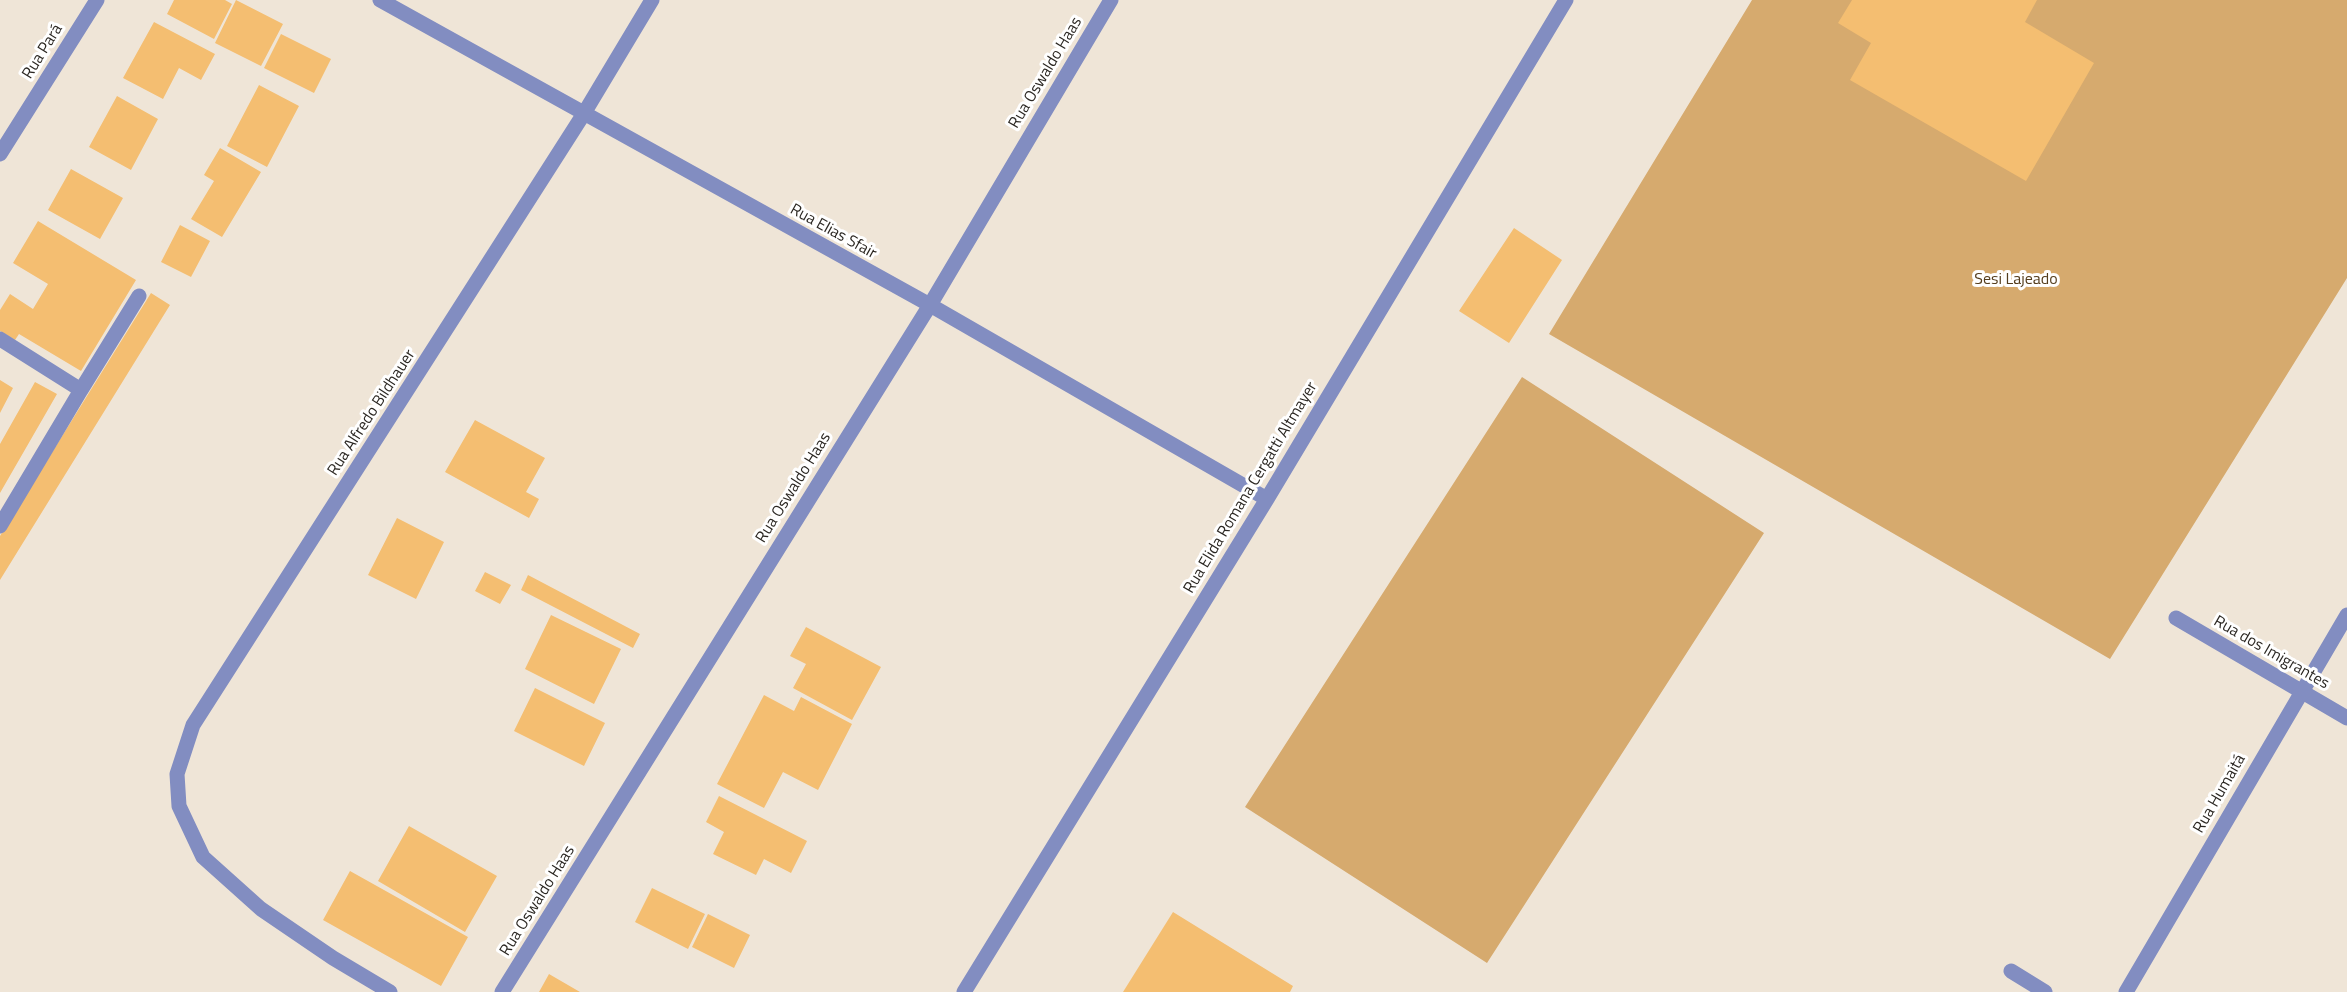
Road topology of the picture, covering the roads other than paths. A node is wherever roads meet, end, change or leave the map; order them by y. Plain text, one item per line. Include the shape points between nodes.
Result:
1 (97, 0) edge
2 (380, 0) edge
3 (652, 0) edge
4 (1111, 0) edge
5 (1566, 0) edge
6 (584, 115) junction
7 (0, 154) edge
8 (139, 296) dead end
9 (930, 305) junction
10 (0, 339) edge
11 (81, 390) junction
12 (1267, 499) junction
13 (0, 526) edge
14 (2347, 615) edge
15 (2176, 618) dead end
16 (2301, 691) junction
17 (2347, 718) edge
18 (2012, 971) dead end
19 (390, 992) edge
20 (502, 992) edge
21 (964, 992) edge
22 (2045, 992) edge
23 (2126, 992) edge

1 - 7 street, Rua Pará
2 - 6 street, Rua Elias Sfair
3 - 6 street, Rua Alfredo Bildhauer
4 - 9 street, Rua Oswaldo Haas
5 - 12 street, Rua Elida Romana Cergatti Altmayer
6 - 9 street, Rua Elias Sfair
6 - 19 street, Rua Alfredo Bildhauer via 194,725 177,774 179,806 203,857 261,909
8 - 11 street
9 - 12 street, Rua Elias Sfair
9 - 20 street, Rua Oswaldo Haas
10 - 11 street
11 - 13 street
12 - 21 street, Rua Elida Romana Cergatti Altmayer
14 - 16 street, Rua Humaitá
15 - 16 street, Rua dos Imigrantes
16 - 17 street, Rua dos Imigrantes
16 - 23 street, Rua Humaitá
18 - 22 street

